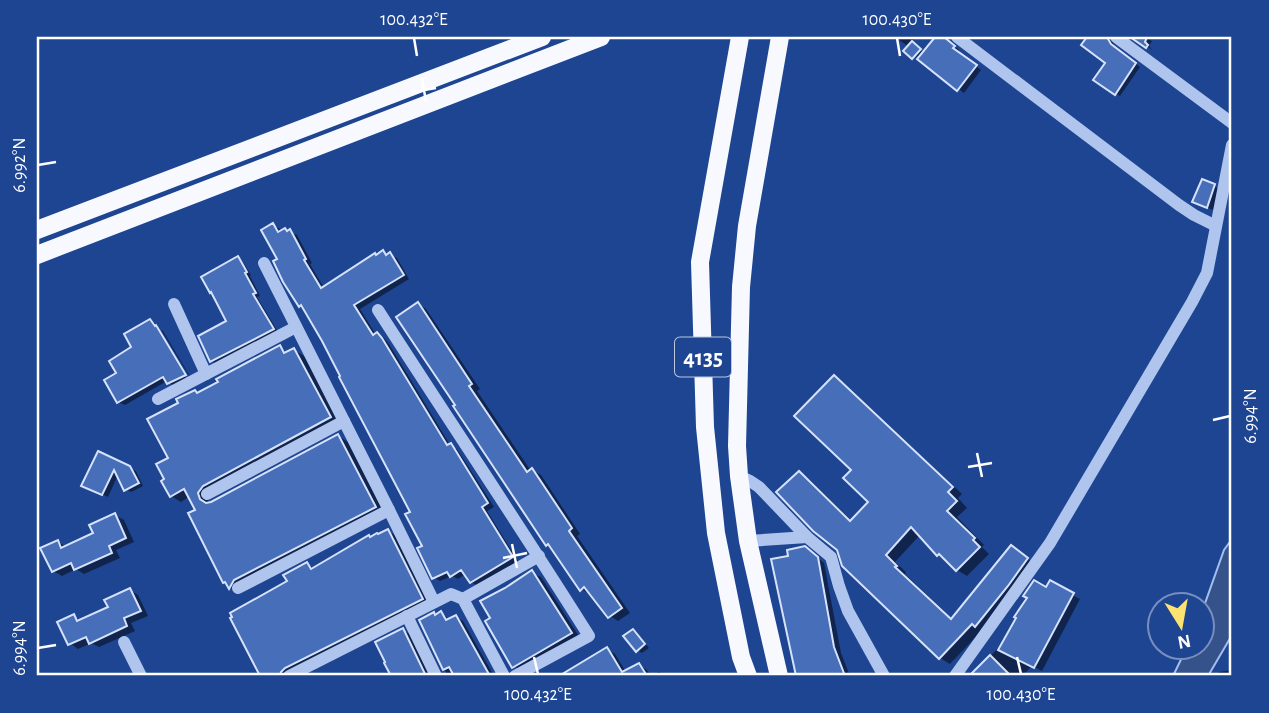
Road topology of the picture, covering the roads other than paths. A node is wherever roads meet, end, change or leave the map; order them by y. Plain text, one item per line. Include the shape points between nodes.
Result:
1 (542, 37) edge
2 (601, 37) edge
3 (729, 37) edge
4 (740, 37) edge
5 (780, 37) edge
6 (957, 37) edge
7 (1116, 37) edge
8 (733, 75) junction
9 (1232, 123) edge
10 (1232, 145) edge
11 (1216, 226) junction
12 (37, 230) edge
13 (37, 256) edge
14 (264, 263) dead end
15 (174, 304) dead end
16 (378, 310) dead end
17 (296, 327) junction
18 (206, 374) junction
19 (158, 398) dead end
20 (344, 421) junction
21 (739, 476) junction
22 (207, 494) dead end
23 (389, 510) junction
24 (807, 537) junction
25 (748, 541) junction
26 (539, 556) junction
27 (238, 588) dead end
28 (463, 599) junction
29 (434, 603) junction
30 (407, 616) junction
31 (124, 642) dead end
32 (141, 676) edge
33 (289, 676) edge
34 (436, 676) edge
35 (504, 676) edge
36 (515, 676) edge
37 (748, 676) edge
38 (779, 676) edge
39 (884, 676) edge
40 (955, 676) edge

1 - 12 main road
2 - 13 main road
3 - 8 main road
4 - 8 main road, 4135
5 - 21 main road, 4135 via 741,287
6 - 11 street via 1179,205
7 - 9 street
8 - 37 main road, 4135 via 700,262 705,427 716,533
10 - 11 street
11 - 40 street via 1207,273 1192,302 1050,543
14 - 17 street
15 - 18 street
16 - 26 street
17 - 18 street
17 - 20 street
18 - 19 street
20 - 22 street
20 - 23 street
21 - 24 street via 759,487
21 - 25 main road, 4135
23 - 27 street
23 - 29 street
24 - 25 street
24 - 39 street via 831,557 848,611
25 - 38 main road, 4135
26 - 28 street
26 - 36 street via 589,636
28 - 29 street via 451,594
28 - 35 street
29 - 30 street
30 - 33 street
30 - 34 street
31 - 32 street

